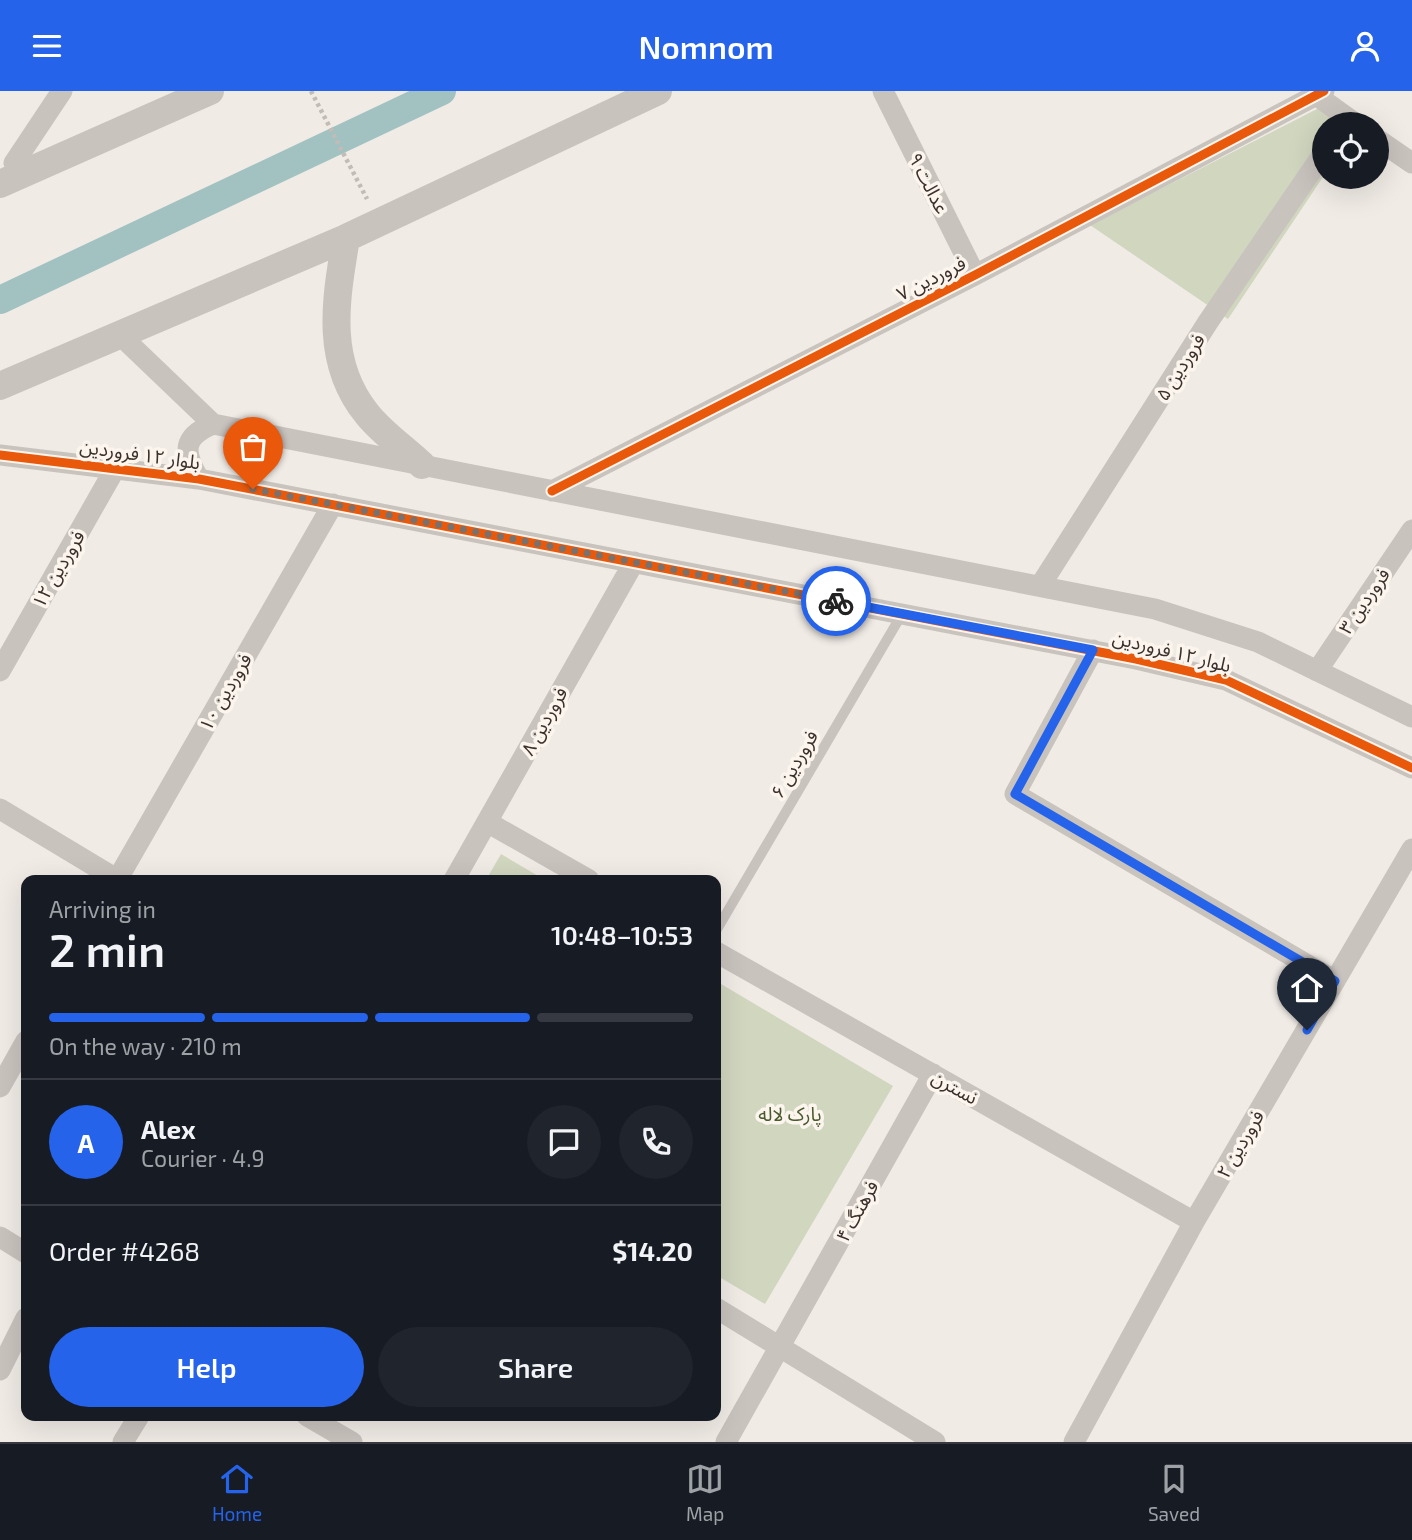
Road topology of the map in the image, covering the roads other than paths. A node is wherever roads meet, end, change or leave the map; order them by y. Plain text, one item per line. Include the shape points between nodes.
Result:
1 (62, 91) edge
2 (210, 91) edge
3 (658, 91) edge
4 (883, 91) edge
5 (1320, 93) edge
6 (1339, 112) edge
7 (1389, 147) edge
8 (1412, 163) edge
9 (11, 169) edge
10 (1312, 170) edge
11 (346, 238) junction
12 (975, 275) junction
13 (120, 335) junction
14 (0, 386) edge
15 (213, 424) junction
16 (0, 454) edge
17 (422, 465) junction
18 (116, 467) junction
19 (199, 479) junction
20 (552, 491) junction
21 (333, 504) junction
22 (1412, 530) edge
23 (634, 562) junction
24 (1040, 586) junction
25 (902, 614) junction
26 (1093, 650) junction
27 (0, 671) edge
28 (1317, 671) junction
29 (1412, 717) edge
30 (1412, 768) edge
31 (0, 809) edge
32 (487, 823) junction
33 (1412, 849) edge
34 (110, 875) edge
35 (121, 875) edge
36 (457, 875) edge
37 (580, 875) edge
38 (721, 922) edge
39 (721, 955) edge
40 (1335, 981) junction
41 (21, 1050) edge
42 (933, 1074) junction
43 (0, 1087) edge
44 (1195, 1222) junction
45 (0, 1237) edge
46 (21, 1250) edge
47 (721, 1311) edge
48 (21, 1328) edge
49 (780, 1347) junction
50 (0, 1370) edge
51 (136, 1421) edge
52 (316, 1421) edge
53 (123, 1442) edge
54 (352, 1442) edge
55 (726, 1442) edge
56 (935, 1442) edge
57 (1074, 1442) edge

1 - 9 street
2 - 9 street
3 - 11 street
4 - 12 street, عدالت ۹
5 - 6 street
5 - 12 street, فروردین ۷
7 - 8 street
10 - 24 street, فروردین ۵ via 1208,322
11 - 13 street
11 - 17 street via 334,316 341,366 366,413
12 - 20 street, فروردین ۷
13 - 14 street
13 - 15 street
15 - 17 street, بلوار ۱۲ فروردین
15 - 19 street via 189,440 188,454
16 - 18 street, بلوار ۱۲ فروردین
17 - 20 street, بلوار ۱۲ فروردین
18 - 19 street, بلوار ۱۲ فروردین
18 - 27 street, فروردین ۱۲
19 - 21 street, بلوار ۱۲ فروردین
20 - 24 street, بلوار ۱۲ فروردین
21 - 23 street, بلوار ۱۲ فروردین
21 - 35 street, فروردین ۱۰
22 - 28 street, فروردین ۳
23 - 25 street, بلوار ۱۲ فروردین
23 - 32 street, فروردین ۸
24 - 28 street, بلوار ۱۲ فروردین via 1154,609 1258,642
25 - 26 street, بلوار ۱۲ فروردین
25 - 38 lane, فروردین ۶
26 - 30 street, بلوار ۱۲ فروردین via 1226,680
26 - 40 street via 1015,794
28 - 29 street, بلوار ۱۲ فروردین
31 - 34 street
32 - 36 street, فروردین ۸
32 - 37 street
33 - 40 street, فروردین ۲
39 - 42 street, نسترن
40 - 44 street, فروردین ۲
41 - 43 street
42 - 44 street, نسترن
42 - 49 street, ۴ فرهنگ
44 - 57 street, فروردین ۲
45 - 46 street
47 - 49 street
48 - 50 street
49 - 55 street, ۴ فرهنگ
49 - 56 street
51 - 53 street
52 - 54 street

